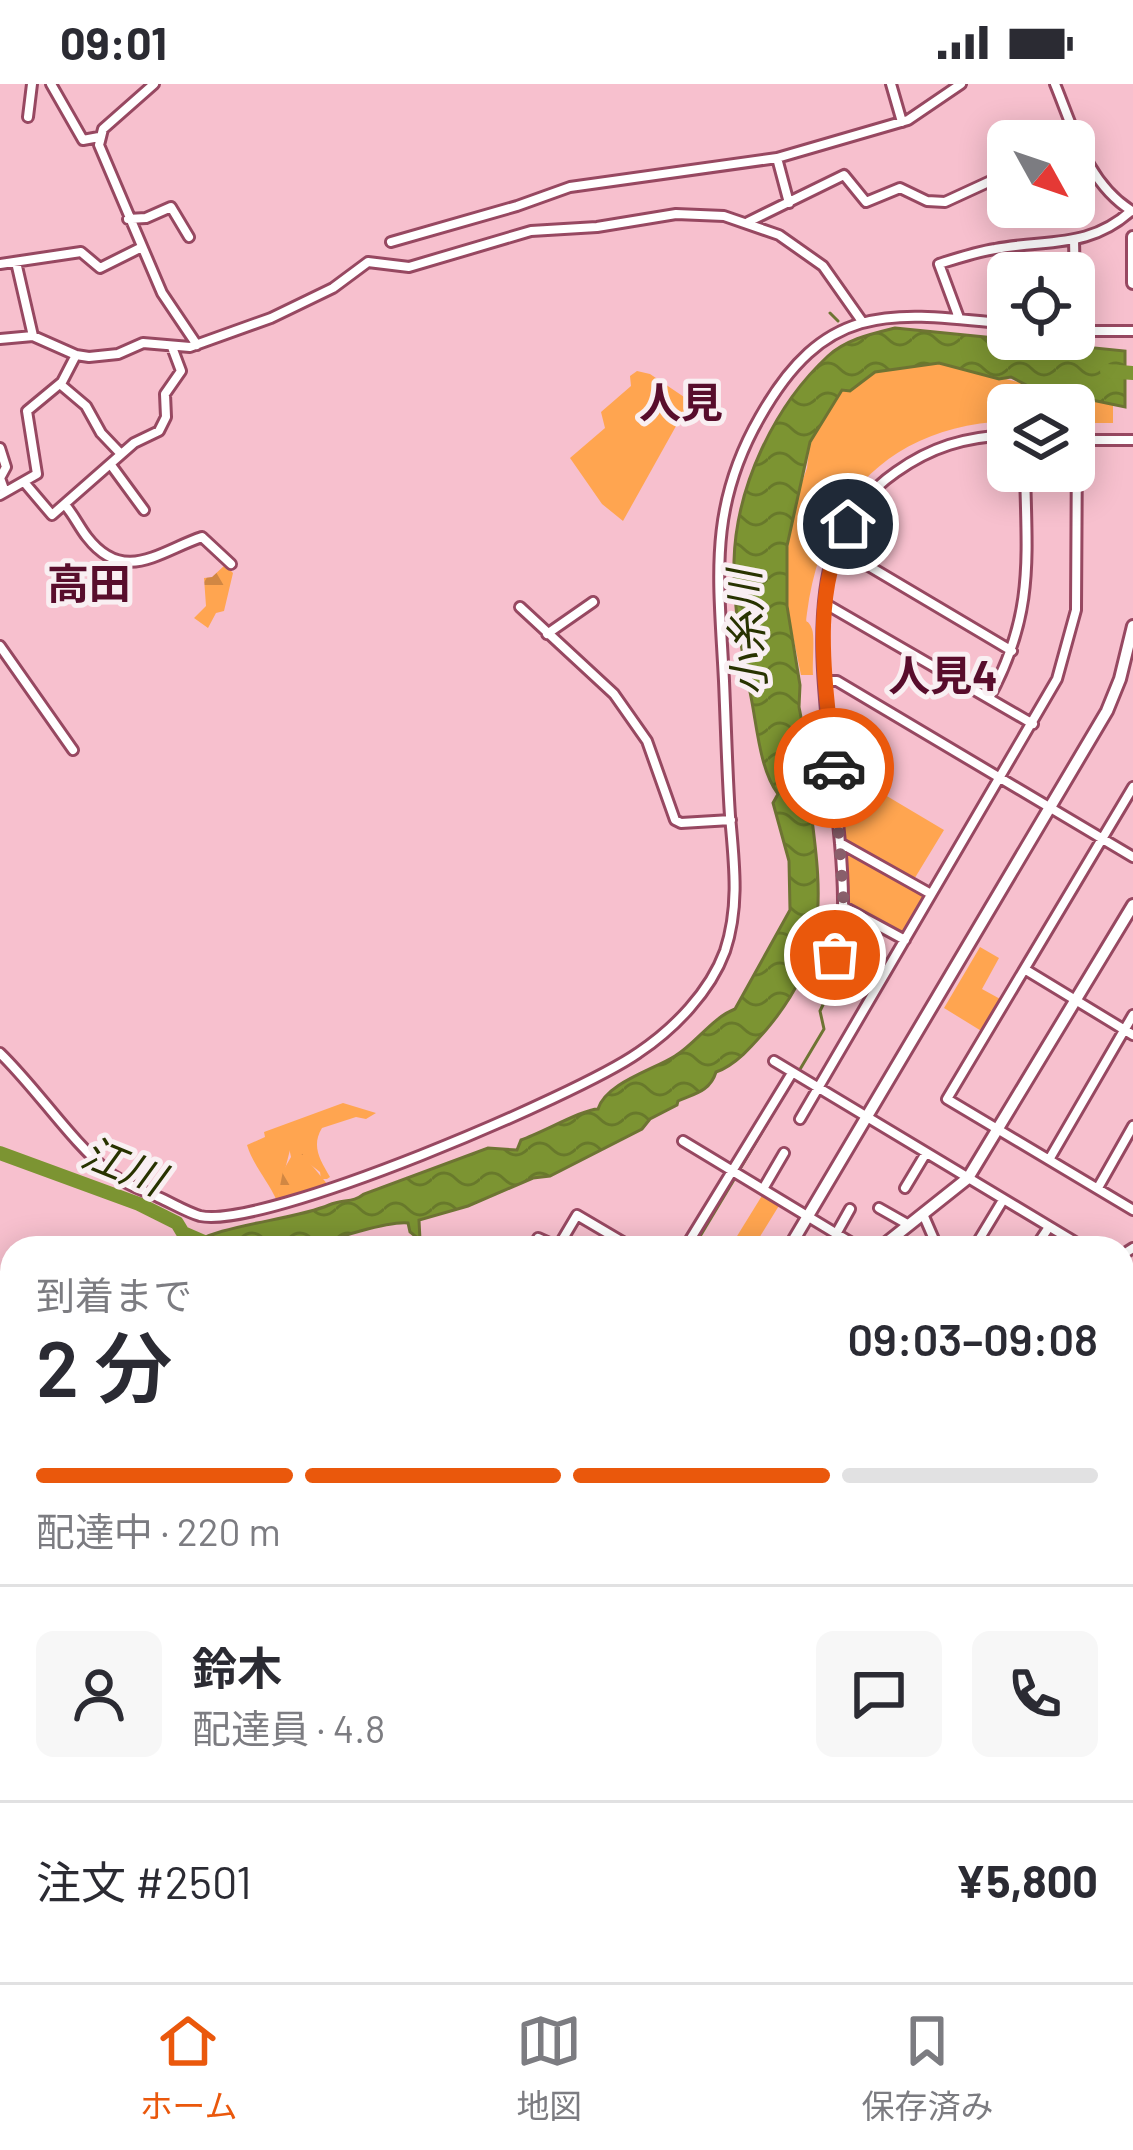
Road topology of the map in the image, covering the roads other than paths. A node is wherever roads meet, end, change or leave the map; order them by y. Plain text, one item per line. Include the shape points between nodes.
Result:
1 (32, 84) edge
2 (50, 84) edge
3 (154, 84) edge
4 (891, 84) edge
5 (961, 84) edge
6 (1055, 84) edge
7 (28, 117) dead end
8 (1064, 120) edge
9 (902, 122) junction
10 (99, 137) junction
11 (777, 158) junction
12 (1095, 173) edge
13 (987, 183) edge
14 (789, 203) junction
15 (1132, 211) edge
16 (128, 219) junction
17 (747, 223) junction
18 (189, 237) dead end
19 (1133, 237) edge
20 (1074, 240) junction
21 (391, 242) dead end
22 (140, 248) junction
23 (1074, 252) edge
24 (16, 262) junction
25 (0, 265) edge
26 (1133, 283) edge
27 (959, 318) junction
28 (861, 320) junction
29 (987, 321) edge
30 (1095, 331) edge
31 (1133, 331) edge
32 (33, 336) junction
33 (0, 339) edge
34 (197, 345) junction
35 (172, 347) junction
36 (76, 355) junction
37 (60, 383) junction
38 (987, 438) edge
39 (1095, 440) edge
40 (1133, 440) edge
41 (0, 448) edge
42 (121, 454) junction
43 (111, 465) junction
44 (24, 482) junction
45 (1026, 492) edge
46 (1076, 492) edge
47 (2, 494) edge
48 (64, 505) junction
49 (144, 510) dead end
50 (836, 547) junction
51 (231, 564) dead end
52 (593, 602) dead end
53 (824, 603) junction
54 (520, 607) dead end
55 (1133, 626) edge
56 (547, 634) junction
57 (0, 646) edge
58 (1012, 651) junction
59 (826, 681) junction
60 (989, 698) junction
61 (1033, 724) junction
62 (73, 750) dead end
63 (1000, 777) junction
64 (1133, 787) edge
65 (1051, 809) junction
66 (730, 820) junction
67 (1102, 838) junction
68 (840, 843) junction
69 (1133, 856) edge
70 (932, 894) junction
71 (1133, 905) edge
72 (844, 907) junction
73 (905, 940) junction
74 (1026, 970) junction
75 (874, 990) junction
76 (1076, 1001) junction
77 (1133, 1015) edge
78 (1129, 1033) edge
79 (0, 1053) edge
80 (774, 1061) dead end
81 (792, 1072) junction
82 (818, 1088) junction
83 (867, 1118) junction
84 (800, 1119) dead end
85 (1133, 1126) edge
86 (998, 1129) junction
87 (683, 1141) dead end
88 (784, 1153) dead end
89 (926, 1153) junction
90 (1050, 1158) junction
91 (733, 1172) junction
92 (968, 1178) junction
93 (1099, 1186) junction
94 (904, 1188) dead end
95 (763, 1189) junction
96 (1003, 1200) junction
97 (879, 1208) dead end
98 (850, 1209) dead end
99 (1133, 1210) edge
100 (923, 1214) junction
101 (808, 1216) junction
102 (909, 1226) junction
103 (1048, 1227) junction
104 (836, 1234) junction
105 (565, 1236) edge
106 (613, 1236) edge
107 (693, 1236) edge
108 (796, 1236) edge
109 (839, 1236) edge
110 (896, 1236) edge
111 (933, 1236) edge
112 (981, 1236) edge
113 (1042, 1236) edge
114 (1064, 1236) edge

1 - 7 street
2 - 10 street via 82,140
3 - 10 street
4 - 9 street
5 - 9 street
6 - 8 street
9 - 11 street
10 - 16 street
11 - 14 street
11 - 21 street via 570,187
12 - 15 street
13 - 14 street via 945,202 900,188 866,202 844,175
14 - 17 street
15 - 20 street via 1106,231
16 - 18 street via 170,207
16 - 22 street
17 - 28 street via 823,266
17 - 34 street via 676,214 531,231 409,267 368,262 271,319
19 - 26 street
20 - 23 street
20 - 27 street via 939,264
22 - 24 street via 100,268 81,252
22 - 34 street
24 - 25 street
24 - 32 street
27 - 28 street
27 - 29 street
28 - 66 street via 807,356 769,400 722,516 717,567
30 - 31 street
32 - 33 street
32 - 36 street
34 - 35 street
35 - 36 street via 143,343 118,354
35 - 42 street via 181,371 165,394 164,425
36 - 37 street
37 - 42 street
37 - 44 street via 27,411 37,472
38 - 50 street via 944,444 883,481
39 - 40 street
41 - 47 street
42 - 43 street
43 - 48 street
43 - 49 street
44 - 47 street
44 - 48 street via 50,515
45 - 58 street via 1028,577
46 - 61 street via 1076,610 1057,679
48 - 51 street via 113,558 148,562 202,537
50 - 53 street
50 - 58 street
52 - 56 street
53 - 59 street
53 - 60 street
54 - 56 street
55 - 65 street via 1107,711
56 - 66 street via 636,725 675,820
57 - 62 street
58 - 60 street
59 - 63 street
59 - 68 street
60 - 61 street
61 - 63 street
63 - 65 street
63 - 70 street
64 - 67 street
65 - 67 street
65 - 83 street
66 - 79 street via 736,885 725,949 667,1031 614,1068 524,1112 276,1206 200,1216 119,1180
67 - 69 street
67 - 74 street
68 - 70 street
68 - 72 street
70 - 73 street
71 - 76 street
72 - 73 street
72 - 75 street via 834,963
73 - 75 street
74 - 76 street
74 - 86 street via 947,1099
75 - 82 street
76 - 78 street
76 - 86 street
77 - 78 street
78 - 90 street
80 - 81 street
81 - 82 street
81 - 91 street
82 - 83 street
82 - 84 street
83 - 89 street
83 - 101 street
85 - 93 street
86 - 90 street
86 - 92 street
87 - 91 street
88 - 95 street
89 - 92 street
89 - 94 street
90 - 93 street
91 - 95 street
91 - 107 street
92 - 96 street
92 - 100 street
93 - 99 street
95 - 101 street
96 - 103 street
96 - 112 street
97 - 102 street
98 - 104 street
100 - 102 street
100 - 111 street
101 - 104 street
101 - 108 street
102 - 110 street
103 - 113 street
103 - 114 street
104 - 109 street
105 - 106 street via 577,1215

